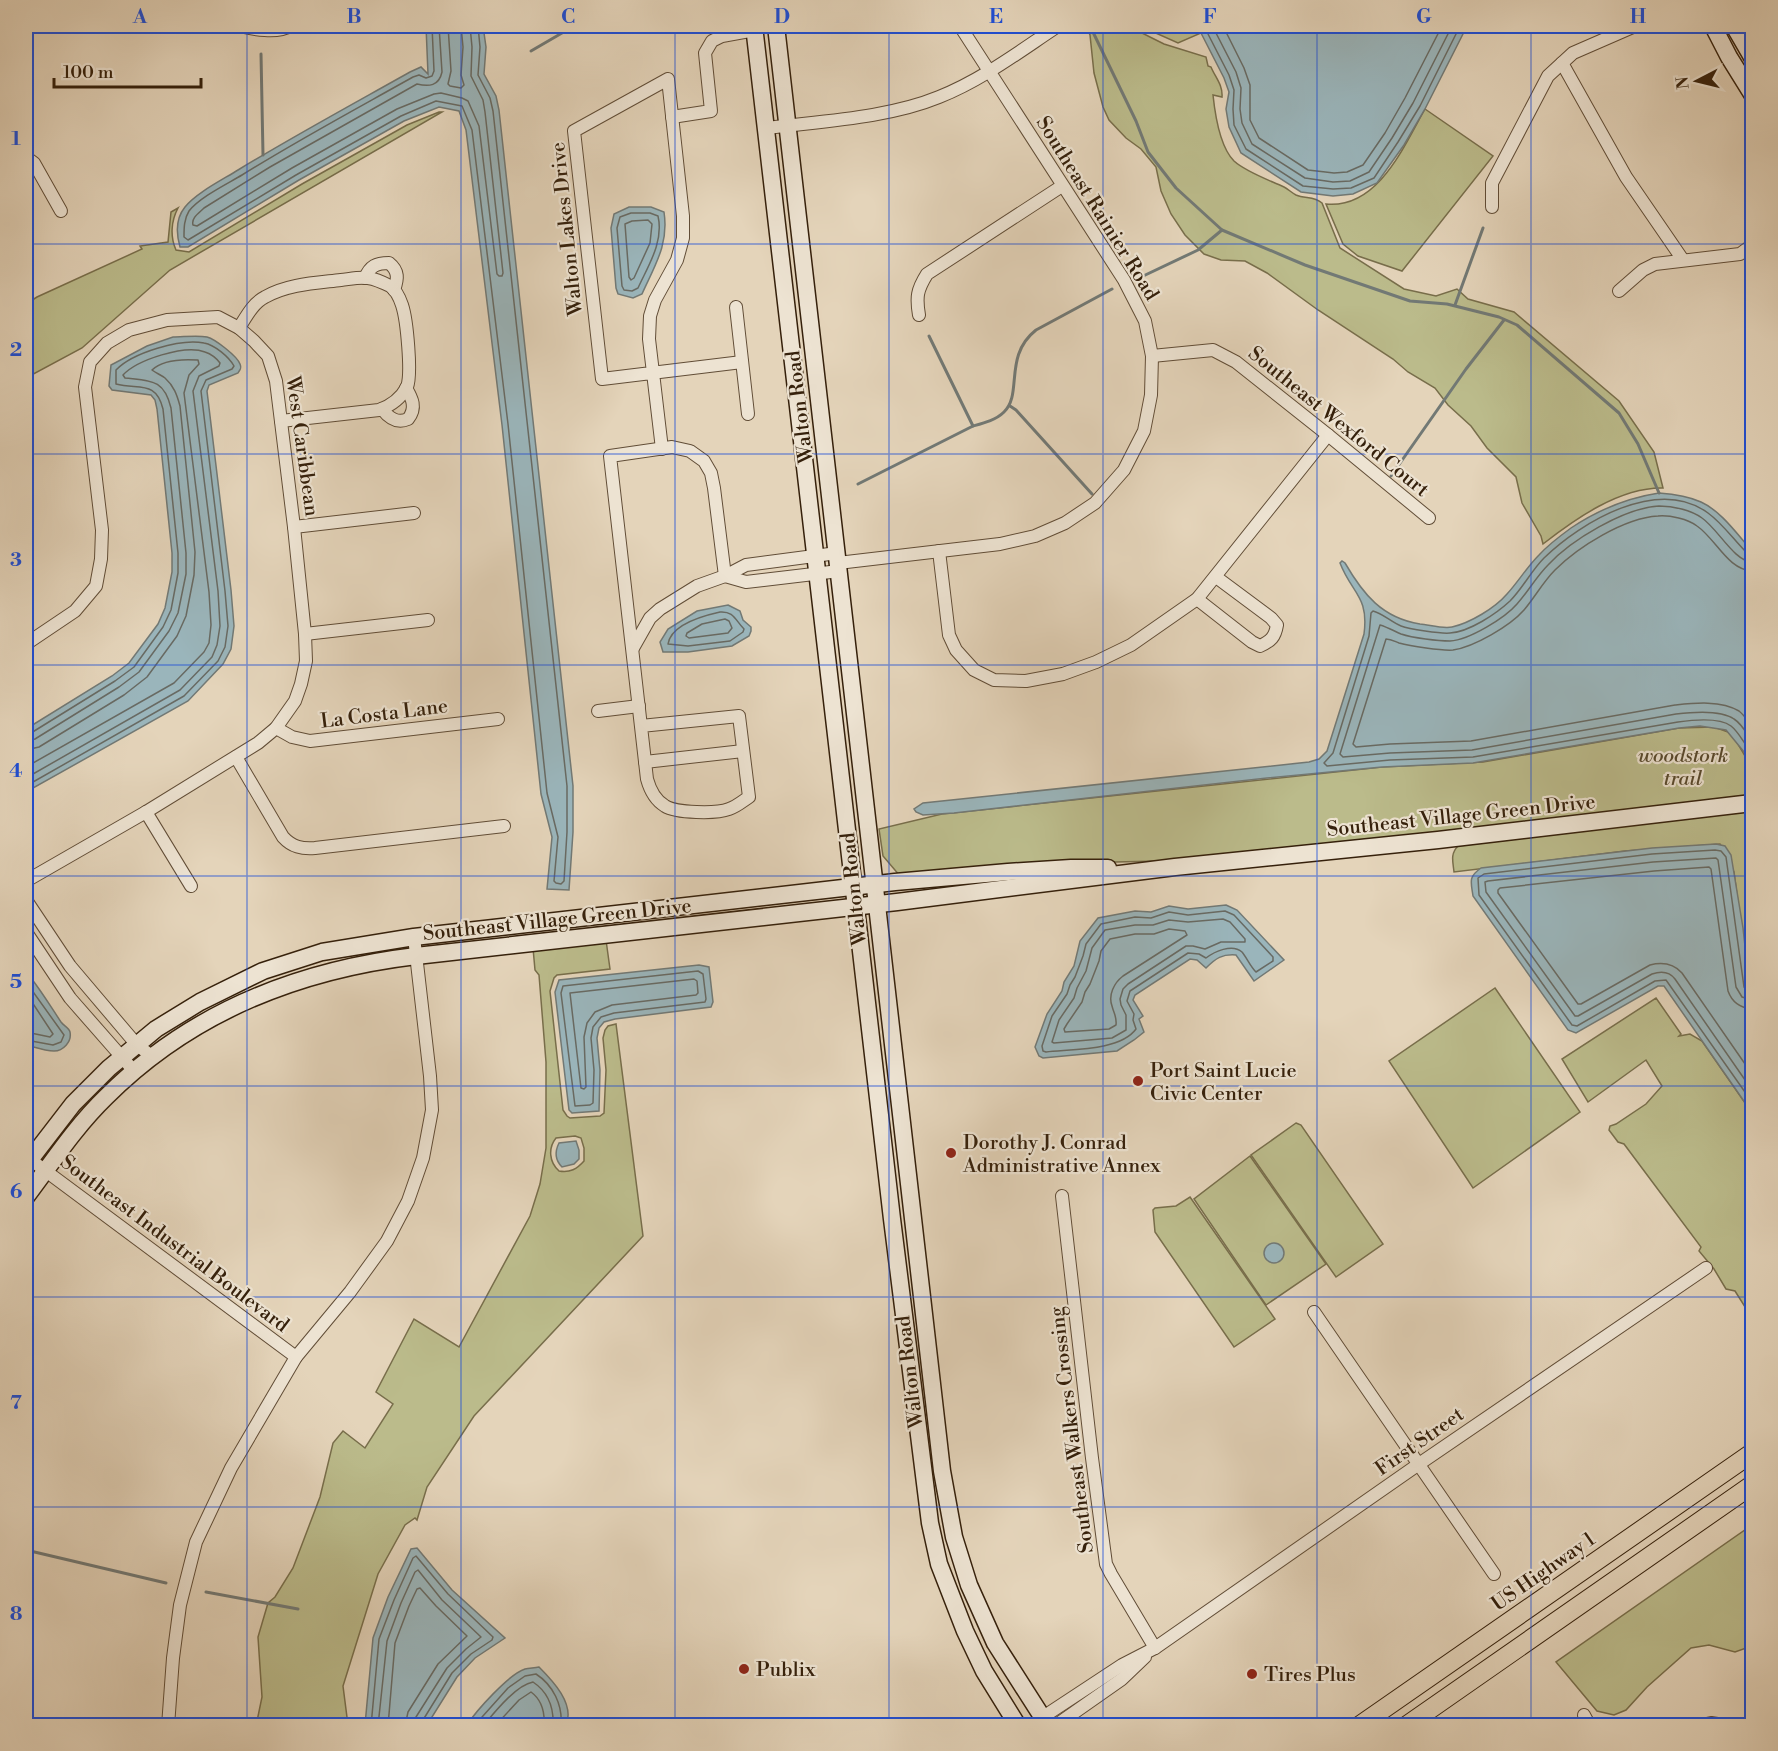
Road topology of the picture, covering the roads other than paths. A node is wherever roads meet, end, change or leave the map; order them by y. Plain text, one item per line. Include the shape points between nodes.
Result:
1 (239, 26) edge
2 (290, 26) edge
3 (776, 26) edge
4 (960, 26) edge
5 (1058, 26) edge
6 (1635, 26) edge
7 (1713, 26) edge
8 (1734, 26) edge
9 (755, 28) edge
10 (1752, 57) edge
11 (1562, 63) junction
12 (989, 71) junction
13 (1752, 94) edge
14 (672, 117) junction
15 (788, 125) junction
16 (767, 128) junction
17 (26, 157) edge
18 (1062, 186) junction
19 (1492, 207) dead end
20 (61, 211) dead end
21 (1752, 245) edge
22 (1683, 260) junction
23 (365, 278) junction
24 (394, 290) junction
25 (1619, 291) dead end
26 (736, 307) dead end
27 (919, 315) dead end
28 (239, 328) junction
29 (1152, 356) junction
30 (742, 362) junction
31 (653, 373) junction
32 (406, 388) junction
33 (382, 409) junction
34 (748, 414) dead end
35 (281, 421) junction
36 (1328, 435) junction
37 (662, 449) junction
38 (414, 513) dead end
39 (1429, 518) dead end
40 (294, 527) junction
41 (939, 551) junction
42 (816, 556) junction
43 (838, 562) junction
44 (818, 574) junction
45 (725, 576) junction
46 (1216, 577) junction
47 (1197, 599) junction
48 (428, 620) dead end
49 (305, 634) junction
50 (26, 644) edge
51 (633, 648) junction
52 (639, 706) junction
53 (598, 711) dead end
54 (498, 719) dead end
55 (641, 726) junction
56 (276, 728) junction
57 (743, 752) junction
58 (236, 757) junction
59 (645, 762) junction
60 (1752, 803) edge
61 (146, 812) junction
62 (504, 826) dead end
63 (1175, 867) junction
64 (26, 881) edge
65 (874, 884) junction
66 (191, 886) dead end
67 (855, 886) junction
68 (26, 900) edge
69 (876, 903) junction
70 (856, 906) junction
71 (26, 932) edge
72 (414, 937) junction
73 (417, 956) junction
74 (137, 1045) junction
75 (122, 1056) junction
76 (153, 1057) junction
77 (134, 1071) junction
78 (882, 1119) junction
79 (28, 1162) edge
80 (46, 1171) junction
81 (1062, 1196) dead end
82 (26, 1197) edge
83 (892, 1219) junction
84 (913, 1222) junction
85 (1706, 1268) dead end
86 (1314, 1312) dead end
87 (924, 1319) junction
88 (296, 1358) junction
89 (1752, 1453) edge
90 (1419, 1464) junction
91 (1752, 1485) edge
92 (1494, 1574) dead end
93 (1527, 1609) junction
94 (1155, 1648) junction
95 (1509, 1653) junction
96 (1049, 1722) edge
97 (168, 1725) edge
98 (1018, 1725) edge
99 (1359, 1725) edge
100 (1406, 1725) edge
101 (1697, 1725) edge
102 (1730, 1725) edge

1 - 2 street via 258,31
3 - 15 main road, Walton Road
4 - 12 street, Southeast Rainier Road
5 - 12 street
6 - 11 street via 1573,53
7 - 13 main road
8 - 10 main road
9 - 14 street via 712,41 705,53 711,111
9 - 16 main road, Walton Road
11 - 19 street via 1548,76 1492,183
11 - 22 street via 1626,177
12 - 15 street via 938,98 916,104 863,116
12 - 18 street, Southeast Rainier Road
14 - 31 street, Walton Lakes Drive via 684,238 650,316
14 - 31 street, Walton Lakes Drive via 668,79 574,131 602,379
15 - 16 street
15 - 43 main road, Walton Road
16 - 42 main road, Walton Road
17 - 20 street via 34,163
18 - 27 street via 927,274 916,299
18 - 29 street, Southeast Rainier Road via 1124,280 1145,321
21 - 22 street via 1740,254
22 - 25 street via 1655,264
23 - 24 street
23 - 24 street via 373,266 389,263 397,273
23 - 28 street via 279,291 256,304
24 - 32 street via 406,326 410,378
26 - 30 street
28 - 35 street, West Caribbean via 268,356
28 - 50 street, West Caribbean via 218,317 167,320 129,330 107,343 90,362 86,387 102,530 96,586 75,611
29 - 36 street, Southeast Wexford Court via 1213,350 1236,362
29 - 41 street, Southeast Rainier Road via 1151,395 1144,431 1124,470 1095,503 1065,523 1035,536
30 - 31 street, Walton Lakes Drive
30 - 34 street
31 - 37 street, Walton Lakes Drive
32 - 33 street
32 - 33 street via 414,411 408,419 397,421
33 - 35 street
35 - 40 street, West Caribbean
36 - 39 street, Southeast Wexford Court
36 - 46 street
37 - 45 street via 690,451 704,461 711,473
37 - 51 street via 610,456
38 - 40 street
40 - 49 street, West Caribbean
41 - 43 street, Southeast Rainier Road
41 - 47 street via 948,634 974,670 994,680 1026,681 1096,662 1131,645
42 - 43 street
42 - 44 main road, Walton Road
42 - 45 street via 746,565
43 - 44 street
43 - 65 main road, Walton Road
44 - 45 street via 746,582
44 - 67 main road, Walton Road
45 - 51 street via 697,586 660,609 650,618
46 - 47 street
46 - 47 street via 1277,625 1269,642 1260,646 1252,642
48 - 49 street
49 - 56 street, West Caribbean via 306,661 301,684 295,701
51 - 52 street
52 - 53 street
52 - 55 street
54 - 56 street, La Costa Lane via 310,741 291,737
55 - 57 street via 739,716
55 - 59 street
56 - 58 street, West Caribbean
57 - 59 street
57 - 59 street via 749,797 730,809 700,813 667,807 658,800 650,789
58 - 61 street, West Caribbean
58 - 62 street via 283,837 297,847
60 - 63 main road, Southeast Village Green Drive
61 - 64 street, West Caribbean
61 - 66 street
63 - 65 main road, Southeast Village Green Drive via 982,873
63 - 69 main road, Southeast Village Green Drive
65 - 67 main road, Southeast Village Green Drive
65 - 69 main road, Walton Road
67 - 70 main road, Walton Road
67 - 72 main road, Southeast Village Green Drive
68 - 74 street via 70,966
69 - 70 main road, Southeast Village Green Drive
69 - 84 main road, Walton Road
70 - 73 main road, Southeast Village Green Drive
70 - 78 main road, Walton Road
71 - 75 street via 70,998
72 - 73 street
72 - 74 main road, Southeast Village Green Drive via 322,952 263,971 200,1002
73 - 76 main road, Southeast Village Green Drive via 350,966 288,984 234,1006
73 - 88 street via 432,1110 423,1158 408,1201 387,1241
74 - 75 main road, Southeast Village Green Drive
74 - 76 street
75 - 77 street
75 - 79 main road, Southeast Village Green Drive via 73,1104
76 - 77 main road, Southeast Village Green Drive
77 - 80 main road, Southeast Village Green Drive via 104,1098
78 - 83 main road, Walton Road
78 - 84 main road via 902,1204
79 - 80 street, Southeast Industrial Boulevard
80 - 82 main road, Southeast Village Green Drive
80 - 88 street, Southeast Industrial Boulevard
81 - 94 street, Southeast Walkers Crossing via 1106,1564
83 - 87 main road via 903,1236 912,1297
83 - 98 main road, Walton Road via 928,1513 939,1564 969,1641
84 - 87 main road, Walton Road
85 - 90 street, First Street
86 - 90 street
87 - 96 main road, Walton Road via 942,1472 957,1547 995,1643
88 - 97 street via 231,1468 196,1542 180,1605
89 - 93 main road, US Highway 1
90 - 92 street
90 - 94 street, First Street
91 - 95 main road
93 - 95 main road via 1525,1626
93 - 99 main road, US Highway 1
94 - 96 street, First Street via 1122,1665
95 - 100 main road
101 - 102 street

